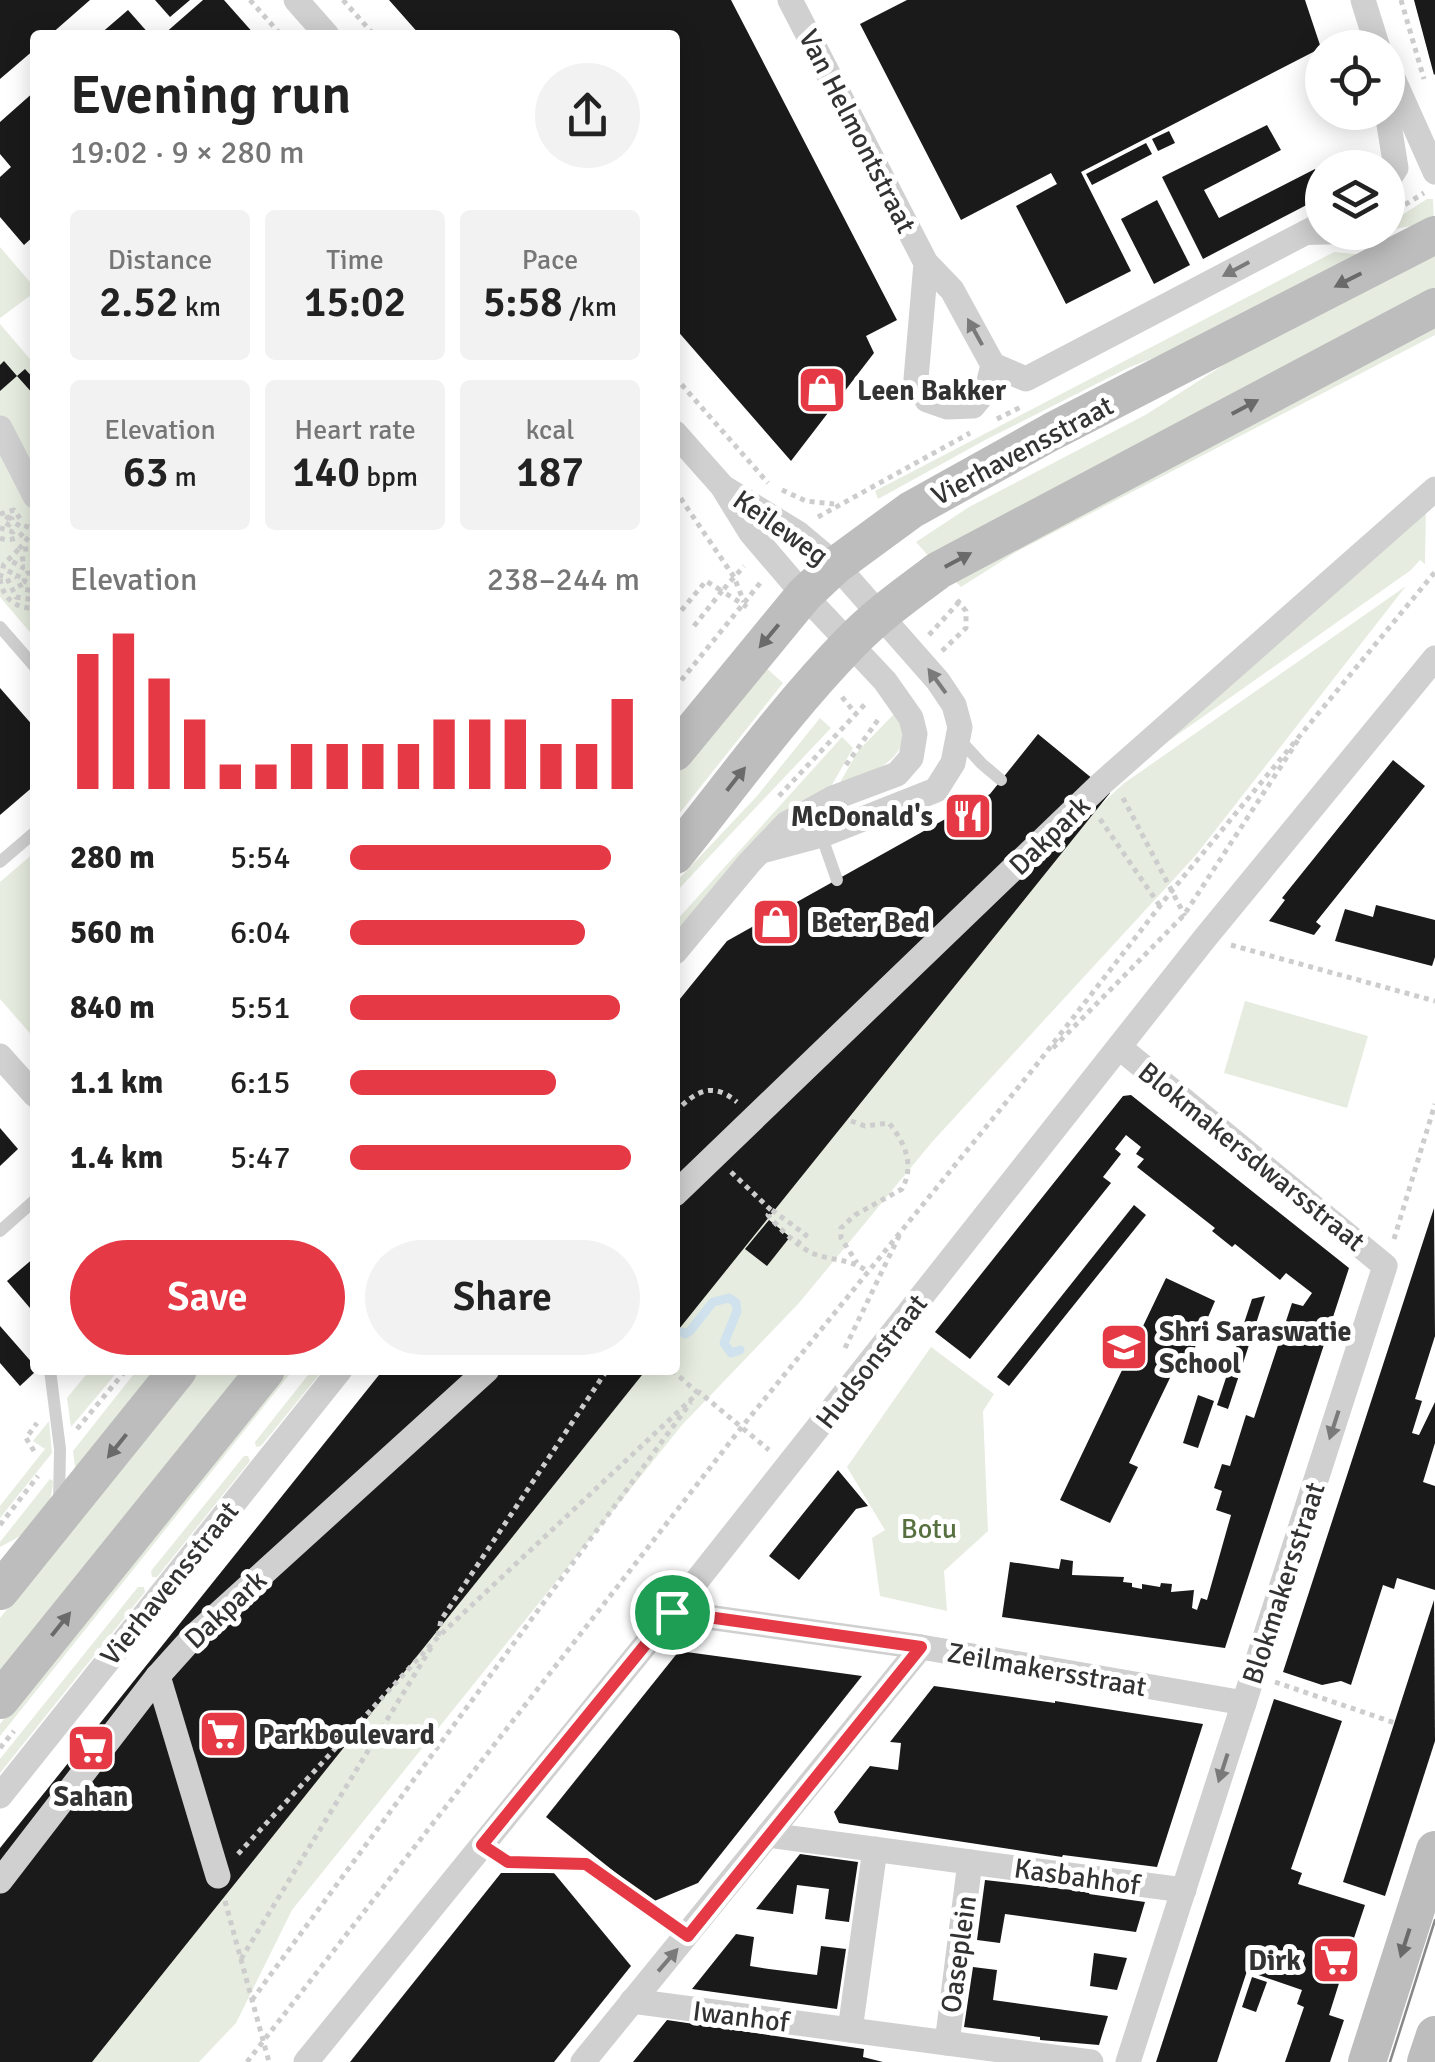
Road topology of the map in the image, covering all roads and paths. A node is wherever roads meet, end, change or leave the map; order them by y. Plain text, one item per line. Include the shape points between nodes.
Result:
1 (250, 0) edge
2 (296, 0) edge
3 (343, 0) edge
4 (790, 0) edge
5 (1363, 0) edge
6 (1401, 0) edge
7 (277, 30) edge
8 (322, 30) edge
9 (370, 30) edge
10 (1373, 30) edge
11 (1426, 86) dead end
12 (1405, 107) edge
13 (1435, 172) edge
14 (1435, 186) edge
15 (1405, 205) edge
16 (1305, 233) edge
17 (1291, 240) junction
18 (1421, 242) edge
19 (926, 263) junction
20 (1435, 306) edge
21 (994, 365) junction
22 (680, 383) edge
23 (0, 428) edge
24 (680, 438) edge
25 (722, 486) junction
26 (1435, 490) edge
27 (680, 497) edge
28 (23, 499) edge
29 (837, 504) dead end
30 (2, 512) edge
31 (0, 528) edge
32 (15, 531) junction
33 (0, 538) edge
34 (24, 544) dead end
35 (30, 549) edge
36 (16, 556) junction
37 (30, 557) edge
38 (836, 566) junction
39 (30, 568) edge
40 (25, 570) junction
41 (1435, 572) edge
42 (30, 573) edge
43 (734, 577) junction
44 (0, 578) edge
45 (30, 589) edge
46 (722, 592) junction
47 (804, 595) junction
48 (30, 600) edge
49 (959, 602) dead end
50 (745, 605) junction
51 (30, 607) edge
52 (680, 609) edge
53 (878, 616) junction
54 (944, 616) dead end
55 (0, 626) edge
56 (694, 626) dead end
57 (850, 642) junction
58 (1435, 658) edge
59 (30, 661) edge
60 (680, 682) edge
61 (1317, 712) junction
62 (960, 740) junction
63 (680, 746) edge
64 (1002, 780) dead end
65 (1121, 795) dead end
66 (812, 808) junction
67 (1100, 819) dead end
68 (822, 835) junction
69 (30, 836) edge
70 (680, 850) edge
71 (761, 851) junction
72 (0, 862) edge
73 (836, 880) dead end
74 (1170, 893) junction
75 (1160, 906) junction
76 (1184, 915) junction
77 (1206, 938) junction
78 (680, 946) edge
79 (1435, 1002) edge
80 (1118, 1047) junction
81 (0, 1056) edge
82 (1034, 1068) junction
83 (30, 1090) edge
84 (1435, 1104) edge
85 (680, 1107) edge
86 (754, 1118) junction
87 (850, 1121) dead end
88 (680, 1189) edge
89 (751, 1191) dead end
90 (30, 1204) edge
91 (906, 1222) junction
92 (0, 1231) edge
93 (856, 1263) junction
94 (1385, 1266) junction
95 (868, 1271) junction
96 (838, 1362) dead end
97 (51, 1375) edge
98 (174, 1375) edge
99 (262, 1375) edge
100 (336, 1375) edge
101 (481, 1375) edge
102 (604, 1375) edge
103 (678, 1375) edge
104 (699, 1392) junction
105 (741, 1428) junction
106 (762, 1444) dead end
107 (59, 1517) junction
108 (0, 1592) edge
109 (672, 1612) junction
110 (438, 1636) junction
111 (921, 1647) junction
112 (1253, 1674) junction
113 (158, 1676) junction
114 (0, 1700) edge
115 (1244, 1703) junction
116 (1395, 1724) dead end
117 (0, 1796) edge
118 (768, 1835) junction
119 (482, 1845) junction
120 (875, 1849) junction
121 (1435, 1850) edge
122 (970, 1862) junction
123 (218, 1876) junction
124 (0, 1881) edge
125 (1184, 1890) junction
126 (688, 1936) junction
127 (241, 1959) junction
128 (252, 2000) junction
129 (632, 2002) junction
130 (850, 2030) junction
131 (1435, 2035) edge
132 (264, 2042) junction
133 (946, 2042) junction
134 (248, 2062) edge
135 (270, 2062) edge
136 (306, 2062) edge
137 (583, 2062) edge
138 (1091, 2062) edge
139 (1128, 2062) edge
140 (1367, 2062) edge
141 (1426, 2062) edge

1 - 7 path
2 - 8 street
3 - 9 path
4 - 19 street, Van Helmontstraat
5 - 10 street
6 - 11 path
12 - 13 street
14 - 15 path
16 - 17 street
17 - 18 lane
17 -> 21 street via 1026,379
18 -> 38 main road, Vierhavensstraat via 1051,432 911,510
21 -> 19 street, Van Helmontstraat via 952,290
19 - 21 street, Van Helmontstraat via 916,379 927,400 973,406
53 -> 20 main road via 938,570
22 - 29 path, Keileweg via 770,484 806,501
23 - 28 street
24 - 25 street, Keileweg
25 - 38 street, Keileweg
25 - 47 street, Keileweg via 751,533
26 - 86 street, Dakpark via 1101,784
27 - 43 path, Keileweg
28 - 32 path via 26,530
30 - 32 path
30 - 32 path via 20,515
31 - 32 path
32 - 33 path via 11,540
32 - 34 path
35 - 36 path via 18,549
36 - 37 path
36 - 40 path
36 - 44 path
36 - 48 path via 10,589
38 - 47 main road, Vierhavensstraat
38 - 53 street, Keileweg
39 - 40 path
40 - 42 path
40 - 45 path via 17,575 18,585
41 - 61 path
43 - 46 path
43 - 50 path, Keileweg
44 - 51 path via 13,603
46 - 50 path
46 - 52 path via 706,580
46 - 56 path
47 - 57 street, Keileweg
47 -> 63 main road, Vierhavensstraat
49 - 54 path
50 - 60 path
53 - 57 main road
62 -> 53 street via 954,706
55 - 59 lane
57 - 66 street via 902,702 913,725 914,750 898,774
70 -> 57 main road
58 - 77 street, Hudsonstraat
61 - 74 path
61 - 76 path
62 - 64 lane
62 - 68 street via 936,790
65 - 74 path
66 - 68 lane
66 - 71 street
67 - 75 path
68 - 71 street
68 - 73 lane
69 - 72 lane
71 - 78 street
74 - 75 path
74 - 76 path
75 - 82 path
76 - 82 path
77 - 79 path
77 - 80 street, Hudsonstraat
80 - 94 street, Blokmakersdwarsstraat
80 - 109 street, Hudsonstraat
81 - 83 street
82 - 91 path
84 - 94 path
85 - 86 path via 710,1088 727,1093
86 - 88 street, Dakpark
87 - 93 path via 888,1124 909,1168 902,1188 842,1228
89 - 93 path via 806,1235 799,1242 813,1253
90 - 92 lane
91 - 95 path
91 - 96 path
93 - 95 path
94 -> 112 street, Blokmakersstraat
95 - 105 path
97 - 107 lane
98 -> 107 main road
114 -> 99 main road, Vierhavensstraat
100 - 117 street, Vierhavensstraat
101 - 113 street, Dakpark
102 - 110 path via 440,1620
103 - 104 path
104 - 105 path
104 - 110 path
104 - 128 path
105 - 106 path
105 - 132 path
107 - 108 main road
109 - 111 street, Zeilmakersstraat
109 - 119 street, Hudsonstraat
110 - 123 path
110 - 127 path
111 - 115 street, Zeilmakersstraat
111 - 118 street
112 - 115 street, Blokmakersstraat
112 - 116 path
113 - 123 street
113 - 124 street, Dakpark
115 -> 125 street, Blokmakersstraat
118 - 120 street, Oaseplein
118 - 126 street
119 - 126 path via 508,1862 586,1864
119 - 136 street, Hudsonstraat
120 - 122 street, Oaseplein
120 - 130 street
121 -> 140 main road
122 - 125 street, Kasbahhof
122 - 133 street, Oaseplein
123 - 127 path
125 - 139 street, Blokmakersstraat
129 -> 126 street
127 - 128 path
128 - 132 path
129 - 130 street, Iwanhof
129 - 137 street
130 - 133 street, Oaseplein
131 - 141 main road
132 - 134 path
132 - 135 path
133 - 138 street

